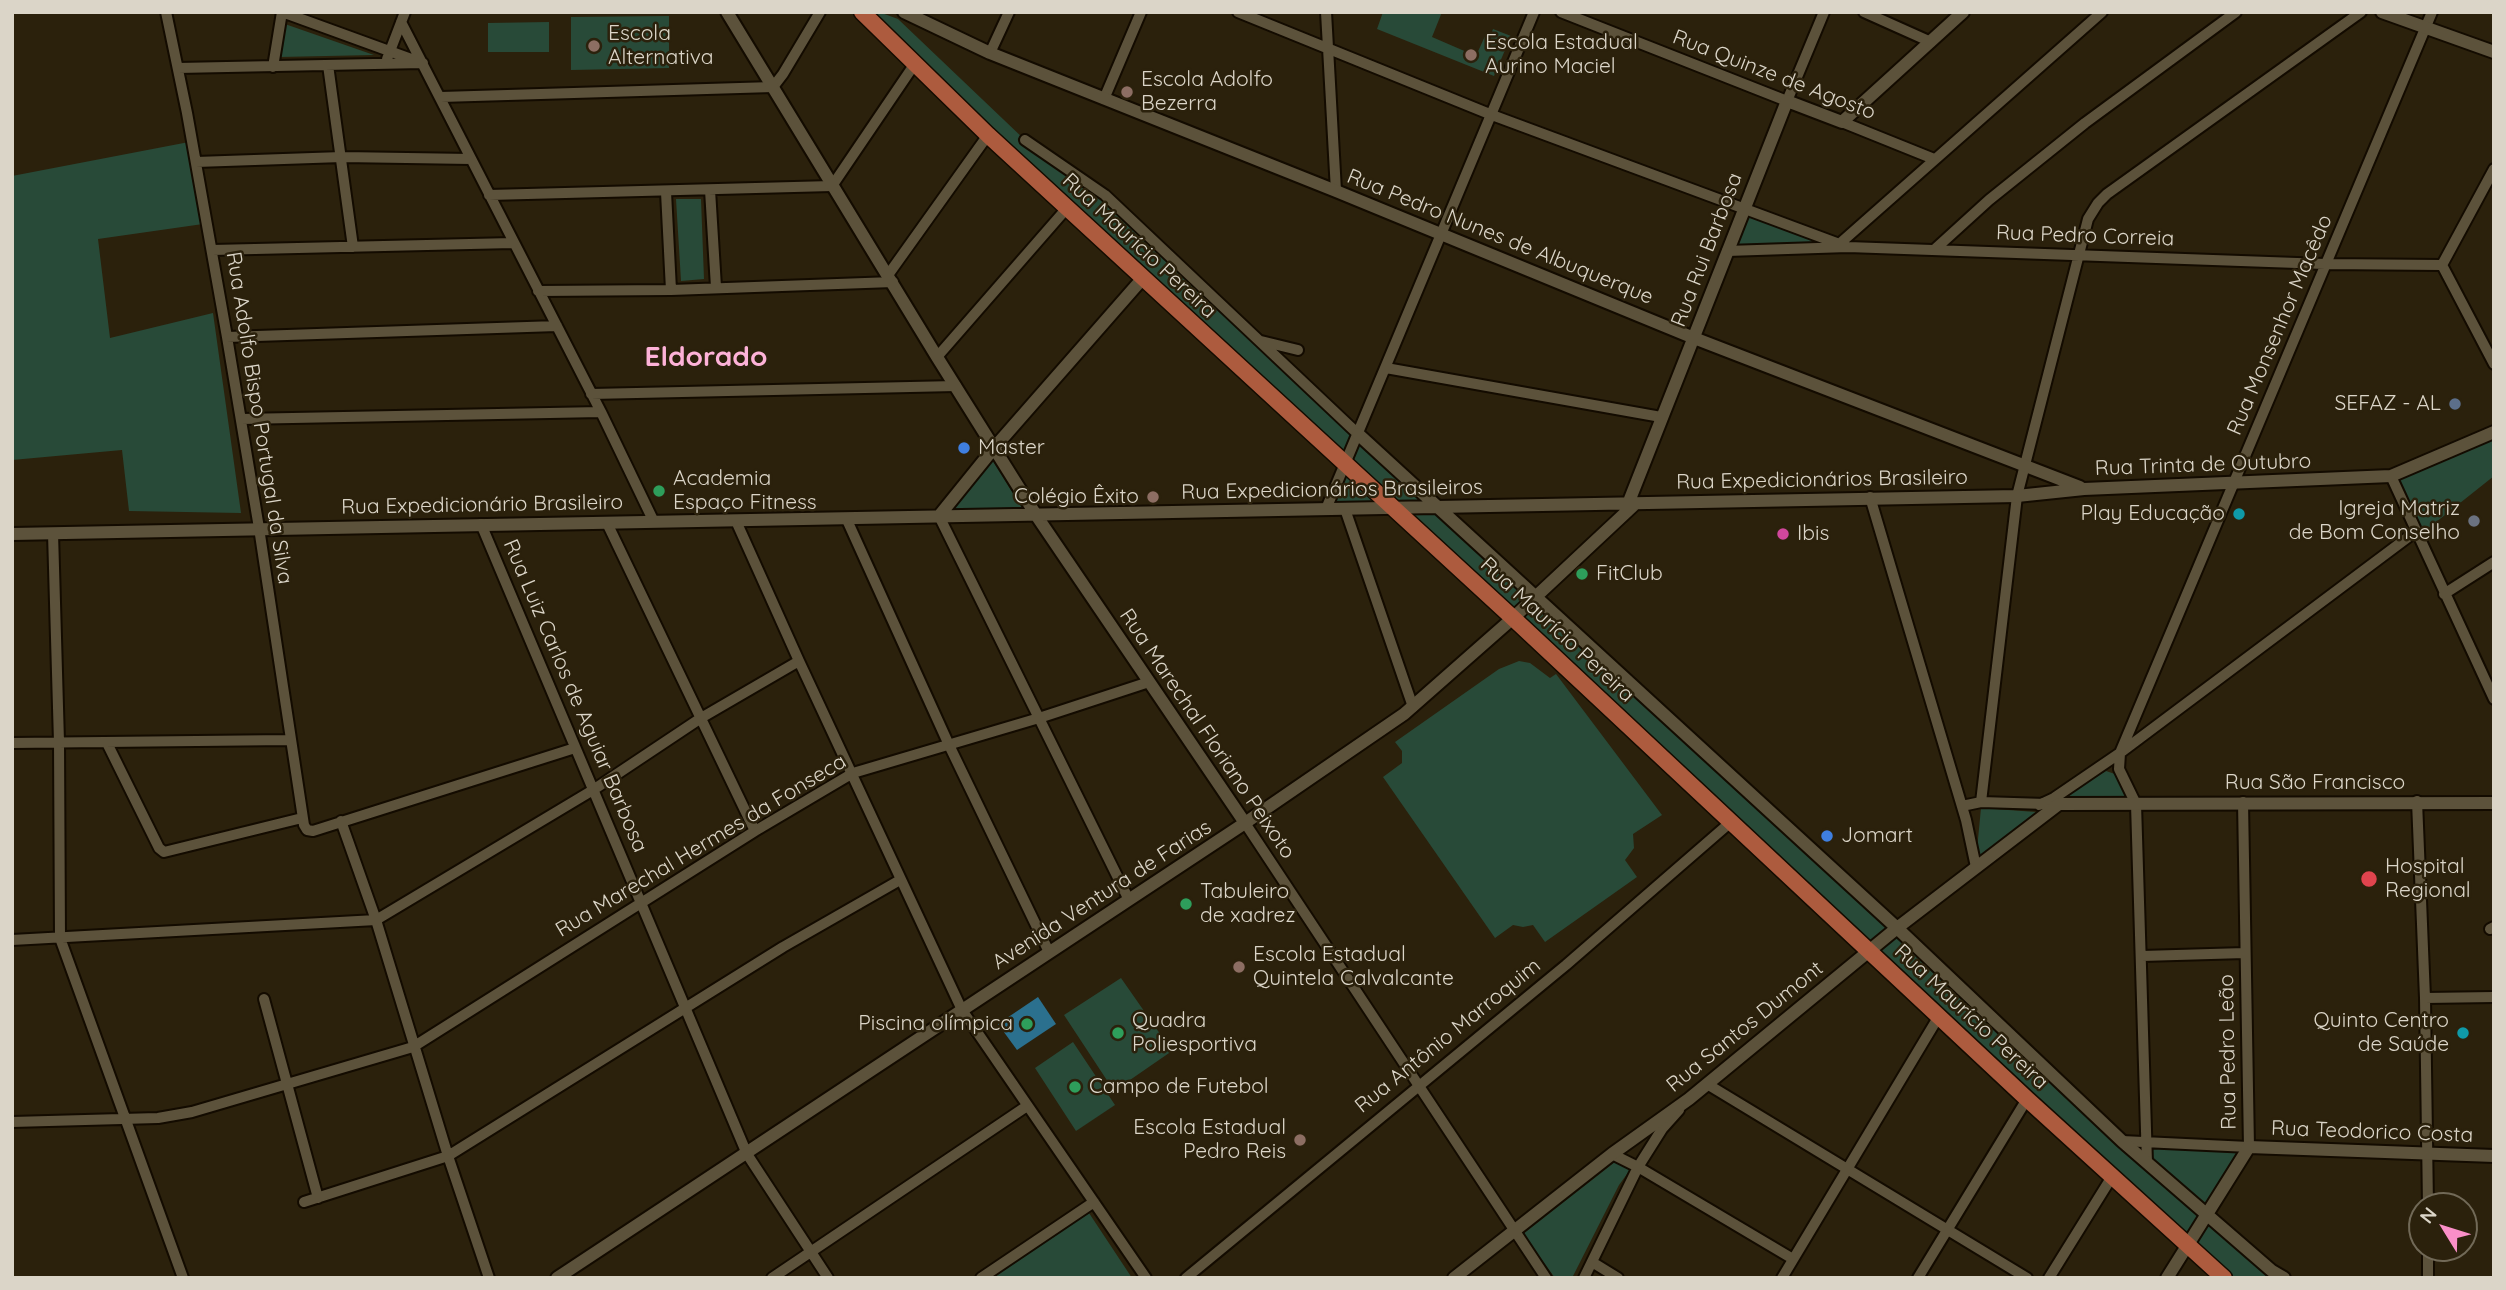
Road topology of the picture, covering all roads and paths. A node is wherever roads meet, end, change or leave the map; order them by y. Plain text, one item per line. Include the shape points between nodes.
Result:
1 (166, 12) edge
2 (282, 12) edge
3 (727, 12) edge
4 (820, 12) edge
5 (904, 12) edge
6 (1009, 12) edge
7 (1141, 12) edge
8 (1238, 12) edge
9 (1326, 12) edge
10 (1534, 12) edge
11 (1561, 12) edge
12 (1824, 12) edge
13 (1864, 12) edge
14 (1963, 12) edge
15 (2102, 12) edge
16 (2236, 12) edge
17 (2361, 12) edge
18 (2382, 12) edge
19 (2432, 12) edge
20 (865, 14) edge
21 (403, 17) edge
22 (2426, 28) junction
23 (1931, 42) junction
24 (1328, 48) junction
25 (2494, 52) edge
26 (990, 53) junction
27 (387, 58) junction
28 (423, 63) junction
29 (328, 65) junction
30 (914, 65) junction
31 (273, 67) junction
32 (178, 68) junction
33 (773, 87) junction
34 (441, 97) junction
35 (1104, 99) junction
36 (1787, 101) junction
37 (1492, 114) junction
38 (1842, 122) junction
39 (988, 135) junction
40 (1025, 140) dead end
41 (342, 157) junction
42 (471, 159) junction
43 (1934, 159) junction
44 (195, 162) junction
45 (2494, 169) edge
46 (832, 186) junction
47 (710, 190) junction
48 (1336, 191) junction
49 (666, 192) junction
50 (489, 195) junction
51 (1068, 208) junction
52 (1744, 210) junction
53 (1443, 234) junction
54 (513, 243) junction
55 (353, 247) junction
56 (1840, 247) junction
57 (212, 250) junction
58 (1934, 250) junction
59 (1727, 251) junction
60 (2080, 256) junction
61 (2325, 264) junction
62 (2442, 265) junction
63 (891, 278) junction
64 (1143, 278) junction
65 (716, 287) junction
66 (671, 290) junction
67 (538, 291) junction
68 (557, 326) junction
69 (227, 337) junction
70 (1694, 338) junction
71 (1259, 341) junction
72 (1298, 350) dead end
73 (937, 357) junction
74 (2494, 364) edge
75 (1386, 368) junction
76 (956, 386) junction
77 (592, 394) junction
78 (601, 412) junction
79 (1661, 417) junction
80 (241, 419) junction
81 (2494, 432) edge
82 (1358, 434) junction
83 (994, 448) junction
84 (1345, 464) junction
85 (2024, 466) junction
86 (2391, 476) junction
87 (2234, 484) junction
88 (2084, 489) junction
89 (2017, 496) junction
90 (1870, 497) junction
91 (1632, 503) junction
92 (1598, 504) junction
93 (1437, 506) junction
94 (1394, 508) junction
95 (1326, 509) junction
96 (1345, 509) junction
97 (1036, 515) junction
98 (939, 516) junction
99 (847, 520) junction
100 (736, 521) junction
101 (654, 522) junction
102 (607, 523) junction
103 (481, 524) junction
104 (259, 528) junction
105 (2415, 531) junction
106 (53, 533) junction
107 (12, 534) edge
108 (1602, 534) junction
109 (2494, 562) edge
110 (2444, 594) junction
111 (1535, 595) junction
112 (1513, 618) junction
113 (799, 662) junction
114 (1149, 682) junction
115 (2494, 699) edge
116 (1413, 707) junction
117 (701, 718) junction
118 (1039, 718) junction
119 (289, 740) junction
120 (59, 742) junction
121 (12, 743) edge
122 (107, 743) junction
123 (949, 745) junction
124 (575, 748) junction
125 (2120, 753) junction
126 (853, 774) junction
127 (593, 790) junction
128 (2417, 801) junction
129 (1981, 802) junction
130 (2243, 802) junction
131 (2494, 803) edge
132 (2039, 804) junction
133 (2059, 804) junction
134 (2136, 804) junction
135 (1962, 806) junction
136 (302, 818) junction
137 (341, 821) junction
138 (1732, 821) junction
139 (1245, 823) junction
140 (755, 831) junction
141 (1976, 867) junction
142 (900, 880) junction
143 (1129, 900) junction
144 (642, 902) junction
145 (376, 920) junction
146 (1897, 928) junction
147 (60, 938) junction
148 (12, 940) edge
149 (1870, 950) junction
150 (1049, 952) junction
151 (2245, 953) junction
152 (2142, 956) junction
153 (2494, 997) edge
154 (2425, 998) junction
155 (264, 999) dead end
156 (686, 1007) junction
157 (962, 1010) junction
158 (1939, 1016) junction
159 (413, 1047) junction
160 (288, 1084) junction
161 (1419, 1084) junction
162 (1707, 1084) junction
163 (1689, 1099) junction
164 (2027, 1099) junction
165 (1027, 1106) junction
166 (126, 1119) junction
167 (12, 1122) edge
168 (2122, 1141) junction
169 (2147, 1142) junction
170 (2249, 1147) junction
171 (747, 1154) junction
172 (1612, 1154) junction
173 (2429, 1155) junction
174 (448, 1156) junction
175 (2494, 1156) edge
176 (2147, 1163) junction
177 (1638, 1167) junction
178 (1847, 1167) junction
179 (2113, 1175) junction
180 (2428, 1192) edge
181 (318, 1198) junction
182 (304, 1202) dead end
183 (1094, 1202) junction
184 (2205, 1214) junction
185 (1948, 1229) junction
186 (1514, 1230) junction
187 (2186, 1244) junction
188 (810, 1252) junction
189 (1793, 1259) junction
190 (1592, 1262) junction
191 (183, 1278) edge
192 (489, 1278) edge
193 (557, 1278) edge
194 (772, 1278) edge
195 (828, 1278) edge
196 (981, 1278) edge
197 (1146, 1278) edge
198 (1186, 1278) edge
199 (1454, 1278) edge
200 (1546, 1278) edge
201 (1584, 1278) edge
202 (1618, 1278) edge
203 (1782, 1278) edge
204 (1919, 1278) edge
205 (2027, 1278) edge
206 (2049, 1278) edge
207 (2166, 1278) edge
208 (2224, 1278) edge
209 (2284, 1278) edge

1 - 32 street, Rua Adolfo Bispo Portugal da Silva
2 - 27 street
2 - 31 street
3 - 33 street, Rua Marechal Floriano Peixoto
4 - 33 street
5 - 26 street, Rua Pedro Nunes de Albuquerque
6 - 26 street
7 - 35 street
8 - 24 street
9 - 24 street
10 - 37 street
11 - 36 street, Rua Quinze de Agosto
12 - 36 street, Rua Rui Barbosa
13 - 23 street
14 - 23 street
15 - 43 street
16 - 58 street via 2085,123
17 - 60 street via 2107,194 2088,219
18 - 22 street
19 - 22 street, Rua Monsenhor Macêdo
20 - 30 main road, Rua Maurício Pereira
21 - 27 street
21 - 28 street
22 - 25 street
22 - 61 street, Rua Monsenhor Macêdo
23 - 38 street
24 - 37 street
24 - 48 street
26 - 35 street, Rua Pedro Nunes de Albuquerque
27 - 28 street
27 - 29 street
28 - 34 street
29 - 31 street
29 - 41 street
30 - 39 main road, Rua Maurício Pereira
30 - 46 street
31 - 32 street
32 - 44 street, Rua Adolfo Bispo Portugal da Silva
33 - 34 street
33 - 46 street, Rua Marechal Floriano Peixoto
34 - 42 street
35 - 48 street, Rua Pedro Nunes de Albuquerque
36 - 38 street, Rua Quinze de Agosto
36 - 52 street, Rua Rui Barbosa
37 - 52 street
37 - 53 street
38 - 43 street, Rua Quinze de Agosto
39 - 51 main road, Rua Maurício Pereira
39 - 63 street
40 - 71 street via 1105,195
41 - 42 street
41 - 44 street
41 - 55 street
42 - 50 street
43 - 56 street
44 - 57 street, Rua Adolfo Bispo Portugal da Silva
45 - 62 street
46 - 47 street
46 - 63 street, Rua Marechal Floriano Peixoto
47 - 49 street
47 - 65 street
48 - 53 street, Rua Pedro Nunes de Albuquerque
49 - 50 street
49 - 66 street
50 - 54 street
51 - 64 main road, Rua Maurício Pereira
51 - 73 street
52 - 56 street
52 - 59 street, Rua Rui Barbosa
53 - 70 street, Rua Pedro Nunes de Albuquerque
53 - 75 street
54 - 55 street
54 - 67 street
55 - 57 street
56 - 58 street, Rua Pedro Correia
56 - 59 street, Rua Pedro Correia
57 - 69 street, Rua Adolfo Bispo Portugal da Silva
58 - 60 street, Rua Pedro Correia
59 - 70 street, Rua Rui Barbosa
60 - 61 street, Rua Pedro Correia
60 - 85 street
61 - 62 street, Rua Pedro Correia
61 - 87 street, Rua Monsenhor Macêdo
62 - 74 street
63 - 65 street
63 - 73 street, Rua Marechal Floriano Peixoto
64 - 83 street
64 - 84 main road, Rua Maurício Pereira
65 - 66 street
66 - 67 street
67 - 68 street
68 - 69 street
68 - 77 street
69 - 80 street, Rua Adolfo Bispo Portugal da Silva
70 - 79 street, Rua Rui Barbosa
70 - 85 street, Rua Pedro Nunes de Albuquerque
71 - 72 street
71 - 82 street
73 - 76 street, Rua Marechal Floriano Peixoto
75 - 79 street
75 - 82 street
76 - 77 street
76 - 83 street, Rua Marechal Floriano Peixoto
77 - 78 street
78 - 80 street
78 - 101 street
79 - 91 street, Rua Rui Barbosa
80 - 104 street, Rua Adolfo Bispo Portugal da Silva
81 - 86 street
82 - 84 street
82 - 93 street, Rua Maurício Pereira
83 - 97 street, Rua Marechal Floriano Peixoto
83 - 98 street
84 - 94 main road, Rua Maurício Pereira
84 - 95 street
85 - 88 street, Rua Pedro Nunes de Albuquerque
85 - 89 street
86 - 87 street, Rua Trinta de Outubro
86 - 105 street
87 - 88 street, Rua Trinta de Outubro
87 - 125 street, Rua Monsenhor Macêdo
88 - 89 street, Rua Trinta de Outubro
89 - 90 street, Rua Expedicionários Brasileiro
89 - 129 street
90 - 91 street, Rua Expedicionários Brasileiro
90 - 135 street
91 - 92 street, Rua Expedicionários Brasileiros
91 - 108 street, Avenida Ventura de Farias
92 - 93 street, Rua Expedicionários Brasileiros
92 - 108 street via 1604,516
93 - 94 street, Rua Expedicionários Brasileiros
93 - 111 street, Rua Maurício Pereira
94 - 96 street, Rua Expedicionários Brasileiros
94 - 112 main road, Rua Maurício Pereira
95 - 96 street, Rua Expedicionários Brasileiros
95 - 97 street, Rua Expedicionários Brasileiros
96 - 116 street
97 - 98 street, Rua Expedicionário Brasileiro
97 - 114 street, Rua Marechal Floriano Peixoto
98 - 99 street, Rua Expedicionário Brasileiro
98 - 118 street
99 - 100 street, Rua Expedicionário Brasileiro
99 - 123 street
100 - 101 street, Rua Expedicionário Brasileiro
100 - 113 street
101 - 102 street, Rua Expedicionário Brasileiro
102 - 103 street, Rua Expedicionário Brasileiro
102 - 117 street
103 - 104 street, Rua Expedicionário Brasileiro
103 - 124 street, Rua Luiz Carlos de Aguiar Barbosa
104 - 106 street, Rua Expedicionário Brasileiro
104 - 119 street, Rua Adolfo Bispo Portugal da Silva
105 - 110 street
105 - 125 street
106 - 107 street, Rua Expedicionário Brasileiro
106 - 120 street
108 - 111 street, Avenida Ventura de Farias
109 - 110 street
110 - 115 street
111 - 112 street, Avenida Ventura de Farias
111 - 146 street, Rua Maurício Pereira
112 - 116 street, Avenida Ventura de Farias
112 - 138 main road, Rua Maurício Pereira
113 - 117 street
113 - 126 street
114 - 118 street, Rua Marechal Hermes da Fonseca
114 - 139 street, Rua Marechal Floriano Peixoto
116 - 139 street, Avenida Ventura de Farias
117 - 127 street
117 - 140 street
118 - 123 street, Rua Marechal Hermes da Fonseca
118 - 143 street
119 - 122 street
119 - 136 street, Rua Adolfo Bispo Portugal da Silva
120 - 121 street
120 - 122 street
120 - 147 street
122 - 136 street via 164,852
123 - 126 street, Rua Marechal Hermes da Fonseca
123 - 150 street
124 - 127 street, Rua Luiz Carlos de Aguiar Barbosa
124 - 137 street
125 - 132 street via 2054,799
125 - 134 street, Rua Monsenhor Macêdo via 2119,769
126 - 140 street, Rua Marechal Hermes da Fonseca
126 - 142 street
127 - 144 street, Rua Luiz Carlos de Aguiar Barbosa
127 - 145 street
128 - 130 street, Rua São Francisco
128 - 131 street, Rua São Francisco
128 - 154 street
129 - 132 street
129 - 135 street
130 - 134 street, Rua São Francisco
130 - 151 street, Rua Pedro Leão
132 - 133 street
133 - 134 street, Rua São Francisco
133 - 141 street, Rua Santos Dumont
134 - 152 street
135 - 141 street
136 - 137 street, Rua Adolfo Bispo Portugal da Silva via 307,830 313,831
137 - 145 street
138 - 149 main road, Rua Maurício Pereira
138 - 161 street, Rua Antônio Marroquim
139 - 143 street, Avenida Ventura de Farias
139 - 161 street, Rua Marechal Floriano Peixoto
140 - 144 street, Rua Marechal Hermes da Fonseca
141 - 146 street, Rua Santos Dumont
142 - 156 street
142 - 157 street
143 - 150 street, Avenida Ventura de Farias
144 - 156 street, Rua Luiz Carlos de Aguiar Barbosa
144 - 159 street, Rua Marechal Hermes da Fonseca
145 - 147 street
145 - 159 street
146 - 149 street, Rua Santos Dumont
146 - 168 street, Rua Maurício Pereira
147 - 148 street
147 - 166 street
149 - 158 main road, Rua Maurício Pereira
149 - 162 street, Rua Santos Dumont
150 - 157 street, Avenida Ventura de Farias
151 - 152 street
151 - 170 street, Rua Pedro Leão
152 - 169 street
153 - 154 street
154 - 173 street
155 - 160 street
156 - 171 street, Rua Luiz Carlos de Aguiar Barbosa
156 - 174 street
157 - 165 street
157 - 171 street, Avenida Ventura de Farias
158 - 164 main road, Rua Maurício Pereira
158 - 178 street
159 - 160 street, Rua Marechal Hermes da Fonseca
159 - 174 street
160 - 166 street, Rua Marechal Hermes da Fonseca via 192,1112
160 - 181 street
161 - 186 street, Rua Marechal Floriano Peixoto
161 - 198 street, Rua Antônio Marroquim
162 - 163 street, Rua Santos Dumont
162 - 178 street
163 - 172 street, Rua Santos Dumont
163 - 177 street via 1662,1129
164 - 179 main road, Rua Maurício Pereira
164 - 185 street
165 - 183 street
165 - 188 street
166 - 167 street, Rua Marechal Hermes da Fonseca
166 - 191 street
168 - 169 street, Rua Teodorico Costa
168 - 176 street, Rua Maurício Pereira
169 - 170 street, Rua Teodorico Costa
169 - 176 street
170 - 173 street, Rua Teodorico Costa
170 - 184 street, Rua Pedro Leão
171 - 188 street, Rua Luiz Carlos de Aguiar Barbosa
171 - 193 street, Avenida Ventura de Farias
172 - 177 street
172 - 186 street, Rua Santos Dumont
173 - 175 street, Rua Teodorico Costa
173 - 180 street
174 - 181 street
174 - 192 street
176 - 184 street, Rua Maurício Pereira
177 - 189 street
177 - 190 street
178 - 185 street
178 - 189 street
179 - 187 main road, Rua Maurício Pereira
179 - 206 street
181 - 182 street
183 - 196 street
183 - 197 street
184 - 187 street, Rua Pedro Leão
184 - 209 street, Rua Maurício Pereira
185 - 204 street
185 - 205 street
186 - 199 street, Rua Santos Dumont
186 - 200 street, Rua Marechal Floriano Peixoto
187 - 207 street, Rua Pedro Leão
187 - 208 main road, Rua Maurício Pereira
188 - 194 street
188 - 195 street, Rua Luiz Carlos de Aguiar Barbosa
189 - 203 street
190 - 201 street
190 - 202 street

